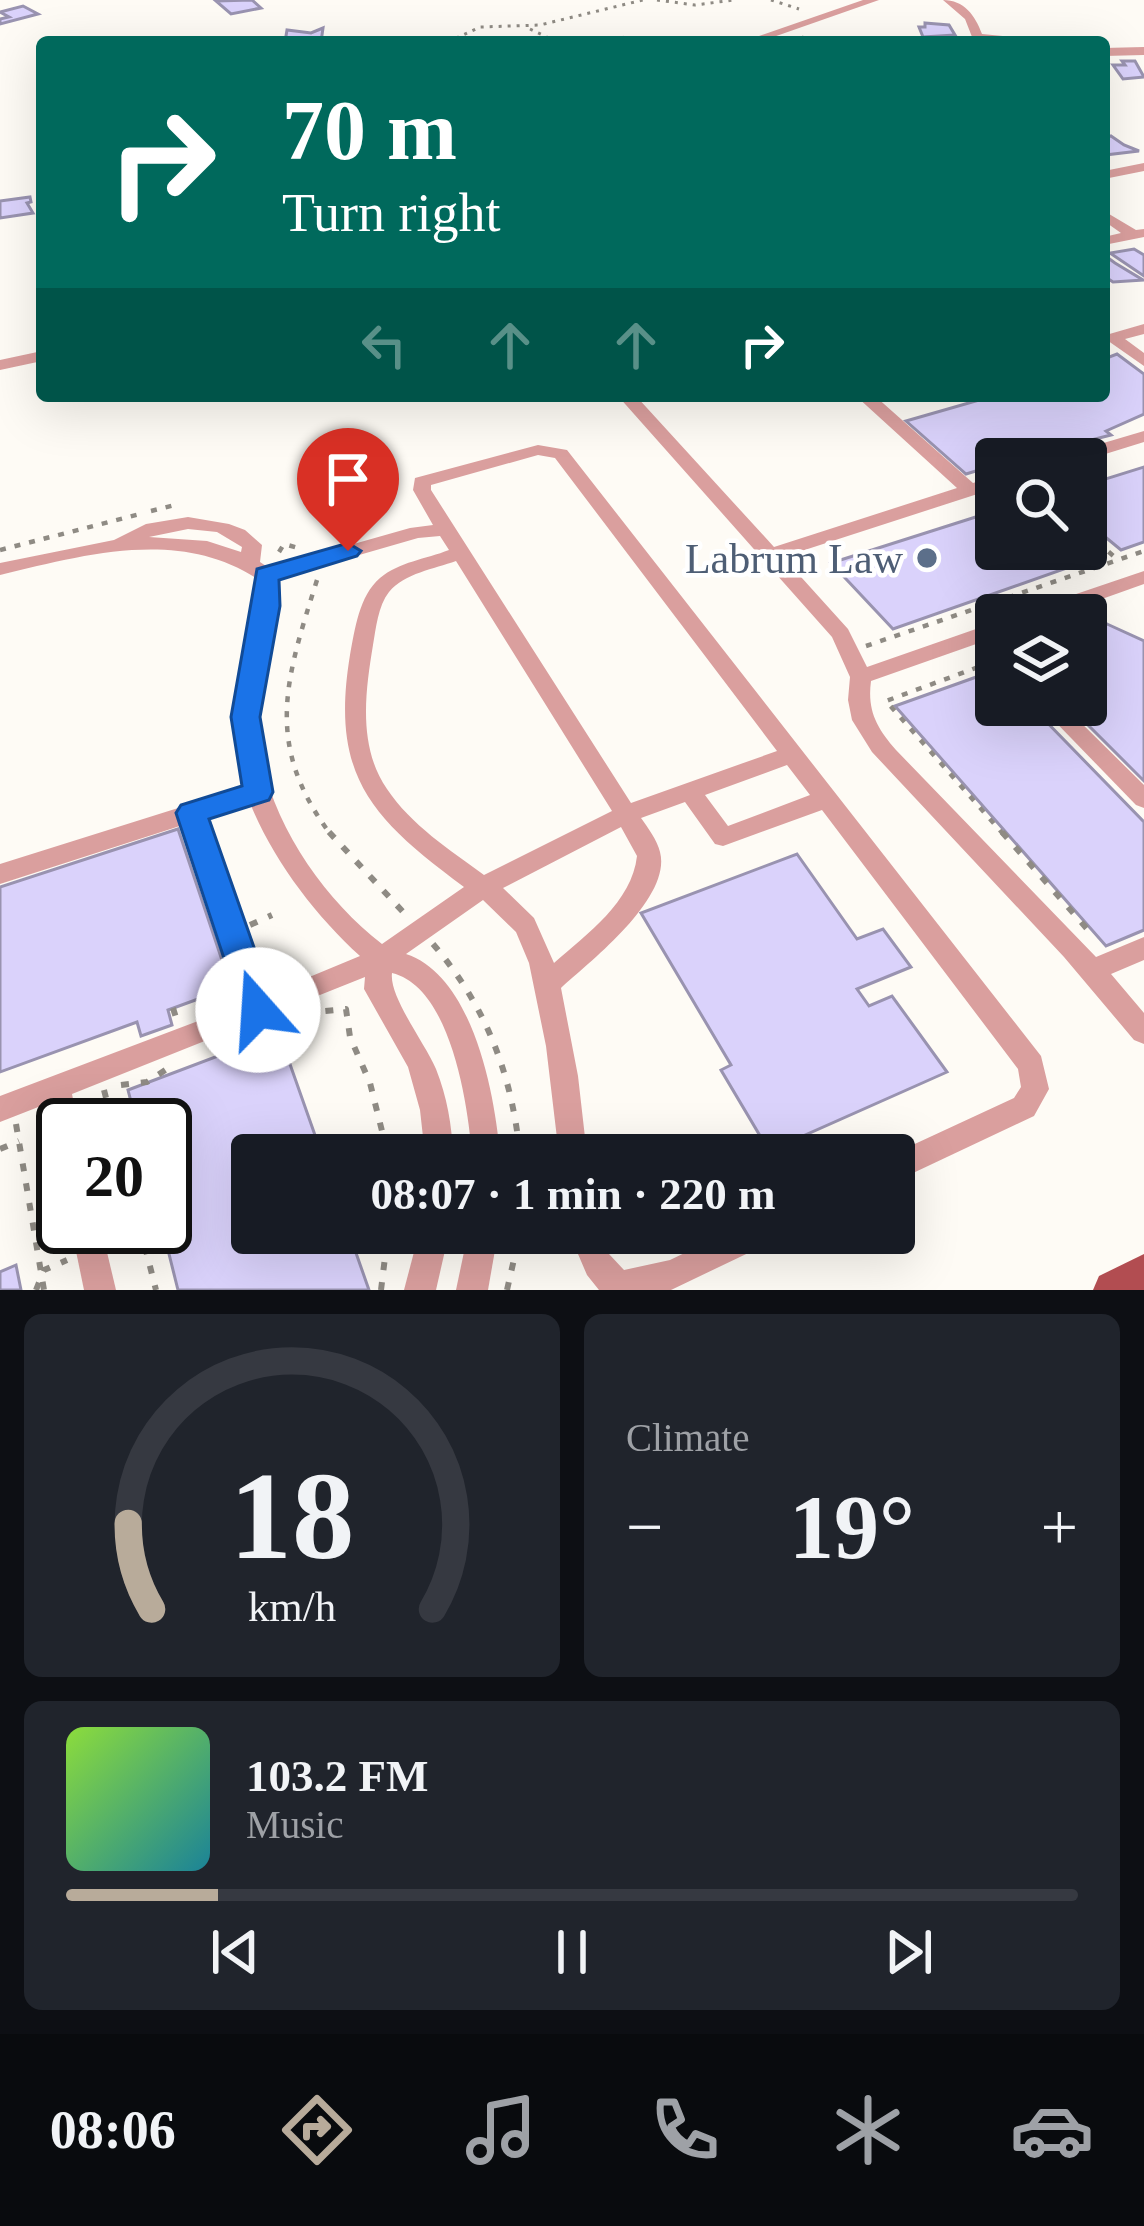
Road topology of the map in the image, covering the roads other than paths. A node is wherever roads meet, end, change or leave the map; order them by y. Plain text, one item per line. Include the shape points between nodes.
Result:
1 (874, 0) edge
2 (949, 0) edge
3 (766, 36) edge
4 (978, 36) edge
5 (1144, 51) edge
6 (1110, 52) edge
7 (1144, 167) edge
8 (1110, 174) edge
9 (1110, 217) edge
10 (1139, 234) edge
11 (1144, 328) edge
12 (36, 357) edge
13 (1144, 361) edge
14 (0, 365) edge
15 (632, 402) edge
16 (872, 402) edge
17 (1144, 436) edge
18 (1107, 448) edge
19 (975, 488) edge
20 (970, 490) junction
21 (206, 525) junction
22 (446, 530) junction
23 (122, 543) junction
24 (194, 545) junction
25 (460, 552) junction
26 (769, 555) junction
27 (258, 568) junction
28 (0, 569) edge
29 (1139, 586) edge
30 (1107, 595) edge
31 (975, 649) edge
32 (861, 677) junction
33 (1071, 726) edge
34 (794, 754) junction
35 (690, 791) junction
36 (258, 792) junction
37 (829, 798) junction
38 (1144, 799) edge
39 (191, 813) junction
40 (626, 814) junction
41 (0, 874) edge
42 (484, 887) junction
43 (1144, 948) edge
44 (382, 958) junction
45 (1092, 971) junction
46 (545, 987) junction
47 (258, 1010) junction
48 (1144, 1031) edge
49 (77, 1098) edge
50 (36, 1107) edge
51 (0, 1108) edge
52 (436, 1134) edge
53 (483, 1134) edge
54 (570, 1134) edge
55 (915, 1158) edge
56 (92, 1254) edge
57 (429, 1254) edge
58 (479, 1254) edge
59 (595, 1254) edge
60 (714, 1254) edge
61 (1144, 1274) edge
62 (100, 1290) edge
63 (420, 1290) edge
64 (472, 1290) edge
65 (1113, 1290) edge

1 - 3 street
2 - 4 street
5 - 6 street
7 - 8 street
9 - 10 street
11 - 13 street via 1112,338
12 - 14 street
15 - 26 street
16 - 20 street
17 - 18 street
19 - 20 street
20 - 26 street
21 - 23 street via 149,528
21 - 24 street
21 - 27 street via 244,538
22 - 25 street
22 - 27 street
22 - 34 street via 422,482 538,449 561,454
23 - 24 street
23 - 28 street
24 - 27 street
25 - 40 street
25 - 42 street via 380,589 353,696 362,765 376,796 406,832
26 - 32 street via 841,634
27 - 36 street via 267,606 245,717
29 - 30 street
31 - 32 street
32 - 45 street via 855,703 867,730
33 - 38 street
34 - 35 street
34 - 37 street
35 - 37 street via 723,837
35 - 40 street
36 - 39 street
36 - 44 street via 297,865
37 - 55 street via 1031,1065 1035,1089 1024,1107
39 - 41 street
39 - 47 street
40 - 42 street
40 - 46 street via 649,855 644,886
42 - 44 street
42 - 46 street via 534,939
43 - 45 street
44 - 47 street
44 - 52 street via 377,989 424,1073
44 - 53 street via 414,968 458,1032
45 - 48 street
46 - 54 street
47 - 49 street
50 - 51 street
56 - 62 street
57 - 63 street
58 - 64 street
59 - 60 street via 608,1278 625,1287 656,1282
61 - 65 main road

